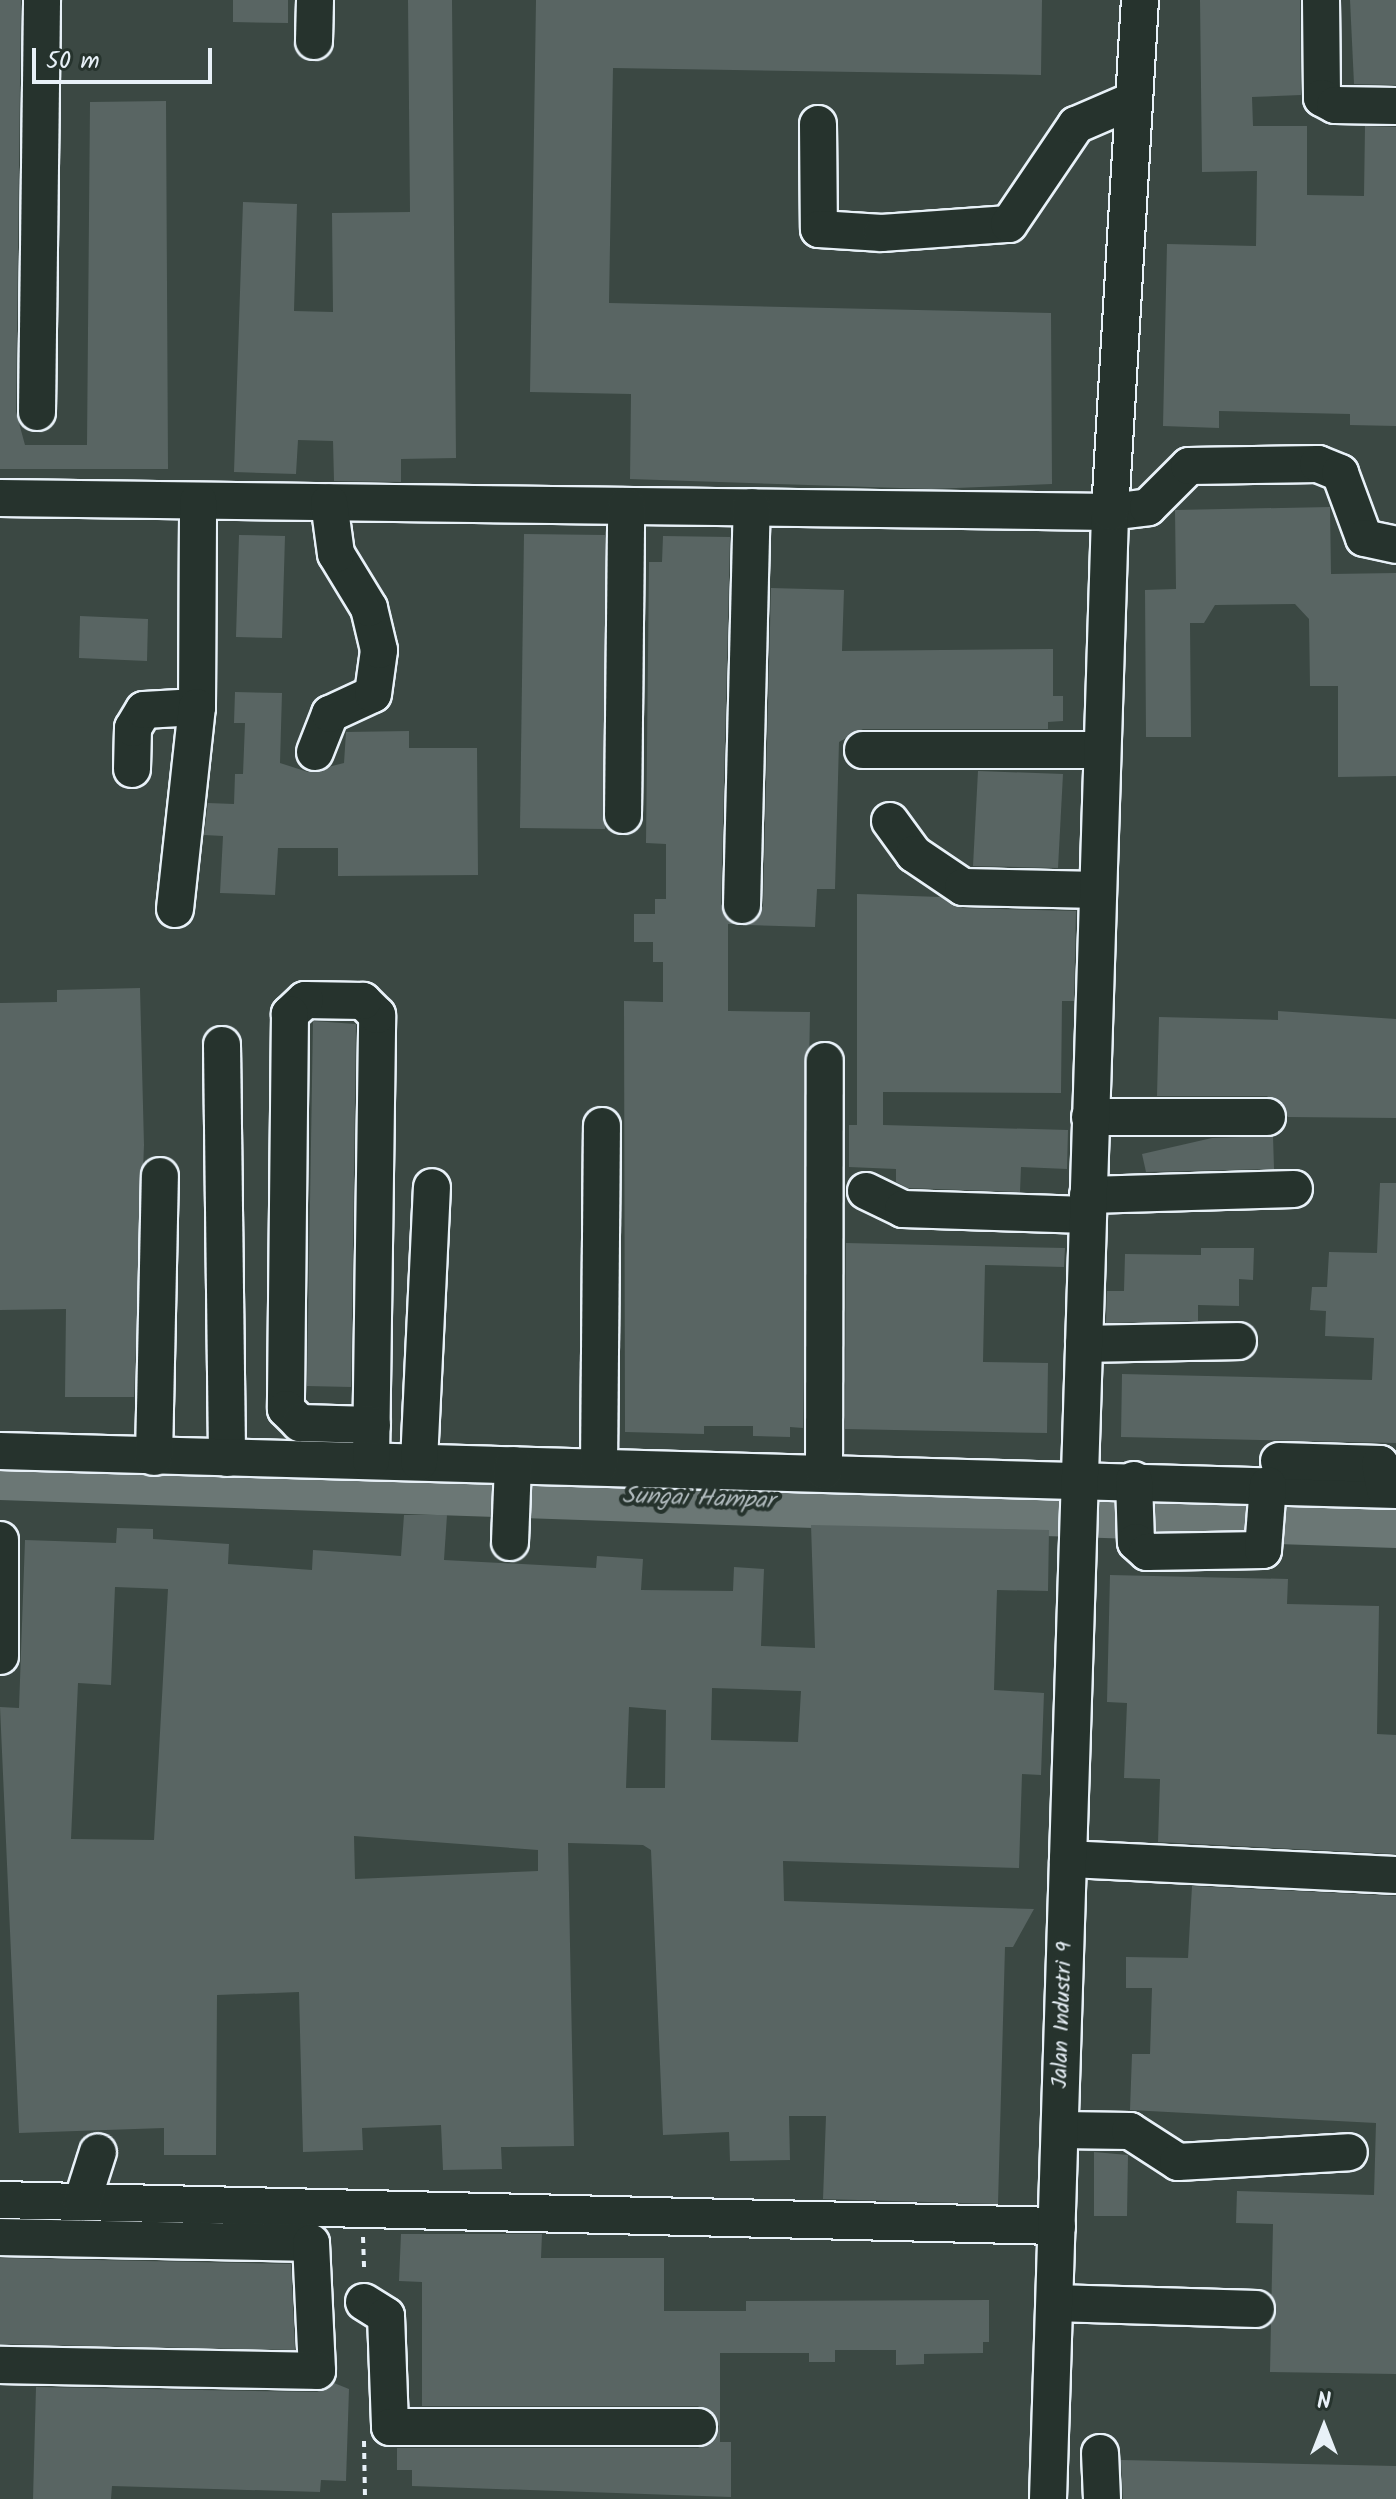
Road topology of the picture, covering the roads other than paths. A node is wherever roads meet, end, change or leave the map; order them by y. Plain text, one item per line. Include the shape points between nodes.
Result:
1 (42, 0) edge
2 (315, 0) edge
3 (1140, 0) edge
4 (1321, 0) edge
5 (314, 41) dead end
6 (1134, 100) junction
7 (1396, 106) edge
8 (818, 124) dead end
9 (37, 412) dead end
10 (0, 498) edge
11 (198, 501) junction
12 (329, 502) junction
13 (626, 506) junction
14 (752, 507) junction
15 (1110, 512) junction
16 (1396, 545) edge
17 (197, 707) junction
18 (863, 750) dead end
19 (1102, 750) junction
20 (315, 752) dead end
21 (132, 769) dead end
22 (623, 815) dead end
23 (890, 821) dead end
24 (1098, 890) junction
25 (742, 905) dead end
26 (175, 909) dead end
27 (222, 1045) dead end
28 (825, 1061) dead end
29 (1090, 1117) junction
30 (1267, 1117) dead end
31 (602, 1126) dead end
32 (160, 1176) dead end
33 (432, 1187) dead end
34 (1294, 1189) dead end
35 (866, 1191) dead end
36 (1088, 1205) junction
37 (1238, 1341) dead end
38 (1084, 1344) junction
39 (372, 1425) junction
40 (0, 1451) edge
41 (154, 1457) junction
42 (227, 1458) junction
43 (371, 1461) junction
44 (419, 1462) junction
45 (599, 1466) junction
46 (824, 1471) junction
47 (513, 1481) junction
48 (1080, 1485) junction
49 (1390, 1489) edge
50 (1138, 1497) junction
51 (1269, 1504) junction
52 (0, 1540) edge
53 (510, 1542) dead end
54 (0, 1656) edge
55 (1068, 1859) junction
56 (1396, 1875) edge
57 (1060, 2130) junction
58 (98, 2152) dead end
59 (1349, 2152) dead end
60 (0, 2200) edge
61 (82, 2202) junction
62 (1057, 2226) junction
63 (0, 2237) edge
64 (364, 2302) dead end
65 (1055, 2303) junction
66 (1256, 2309) dead end
67 (0, 2365) edge
68 (698, 2427) dead end
69 (1100, 2453) dead end
70 (1048, 2499) edge
71 (1102, 2499) edge

1 - 9 street
2 - 5 street
3 - 6 street, Jalan Industri 9
4 - 7 street via 1322,98 1335,105
6 - 8 street via 1076,125 1009,224 882,233 819,229
6 - 15 street, Jalan Industri 9
10 - 11 street
11 - 12 street
11 - 17 street
12 - 13 street
12 - 20 street via 336,554 369,608 379,650 373,694 330,714
13 - 14 street
13 - 22 street
14 - 15 street
14 - 25 street
15 - 16 street via 1148,507 1189,466 1318,464 1340,473 1364,538
15 - 19 street, Jalan Industri 9
17 - 21 street via 144,710 133,728
17 - 26 street
18 - 19 street
19 - 24 street, Jalan Industri 9
23 - 24 street via 914,854 963,887
24 - 29 street, Jalan Industri 9
27 - 42 street
28 - 46 street
29 - 30 street
29 - 36 street, Jalan Industri 9
31 - 45 street
32 - 41 street
33 - 44 street
34 - 36 street
35 - 36 street via 903,1209
36 - 38 street, Jalan Industri 9
37 - 38 street
38 - 48 street, Jalan Industri 9
39 - 39 street via 300,1423 286,1409 290,1014 305,1000 363,1001 377,1015
39 - 43 street
40 - 41 street
41 - 42 street
42 - 43 street
43 - 44 street
44 - 47 street
45 - 46 street
45 - 47 street
46 - 48 street
47 - 53 street
48 - 50 street
48 - 55 street, Jalan Industri 9
49 - 50 street via 1384,1469 1375,1463 1158,1458 1148,1463
49 - 51 street
50 - 51 street
50 - 51 street via 1142,1551 1258,1552 1267,1546
52 - 54 street
55 - 56 street
55 - 57 street, Jalan Industri 9
57 - 59 street via 1130,2131 1178,2162
57 - 62 street, Jalan Industri 9
58 - 61 street
60 - 61 street
61 - 62 street
62 - 65 street, Jalan Industri 9
63 - 67 street via 311,2243 317,2371
64 - 68 street via 386,2316 375,2411 397,2430
65 - 66 street
65 - 70 street, Jalan Industri 9
69 - 71 street

